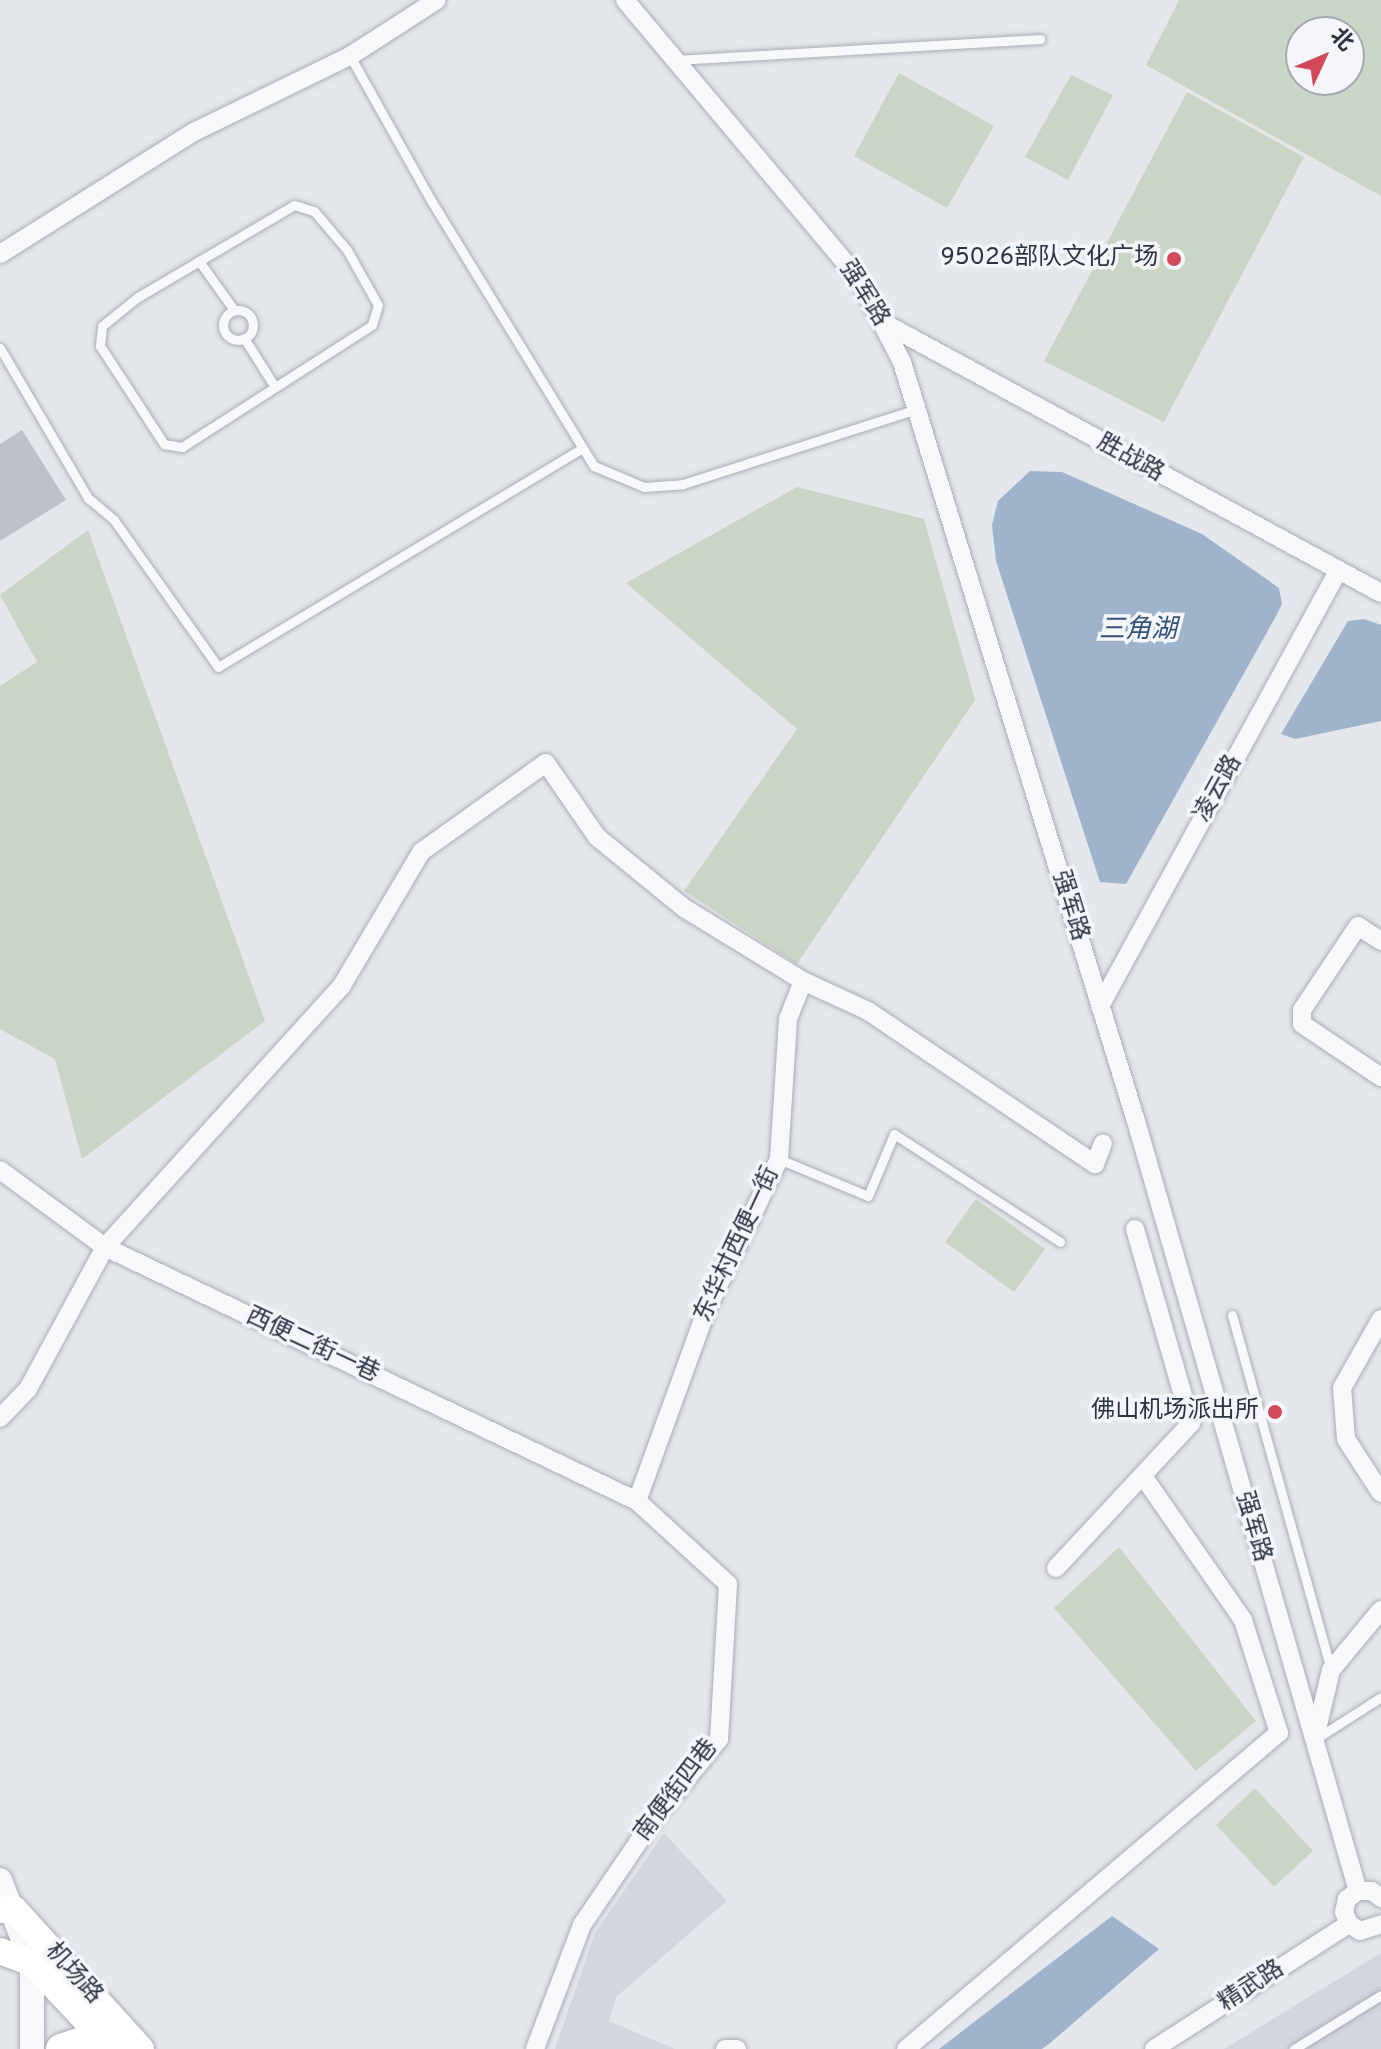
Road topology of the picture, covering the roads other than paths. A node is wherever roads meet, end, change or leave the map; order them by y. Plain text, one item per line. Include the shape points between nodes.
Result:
1 (437, 0) edge
2 (625, 0) edge
3 (1040, 39) dead end
4 (350, 56) junction
5 (675, 60) junction
6 (0, 254) edge
7 (199, 261) junction
8 (234, 310) junction
9 (882, 322) junction
10 (244, 338) junction
11 (0, 348) edge
12 (275, 387) junction
13 (914, 410) junction
14 (582, 448) junction
15 (1337, 573) junction
16 (1381, 593) edge
17 (1381, 941) edge
18 (803, 981) junction
19 (1100, 1006) junction
20 (1381, 1077) edge
21 (1103, 1143) dead end
22 (779, 1159) junction
23 (0, 1170) edge
24 (1135, 1229) dead end
25 (1060, 1242) dead end
26 (105, 1247) junction
27 (1232, 1315) dead end
28 (1381, 1319) edge
29 (0, 1418) edge
30 (1143, 1476) junction
31 (1381, 1493) edge
32 (637, 1501) junction
33 (1056, 1568) dead end
34 (1381, 1610) edge
35 (1331, 1670) junction
36 (1381, 1697) edge
37 (1314, 1740) junction
38 (0, 1880) edge
39 (1358, 1891) junction
40 (1381, 1898) edge
41 (7, 1909) edge
42 (1349, 1924) junction
43 (1381, 1924) edge
44 (0, 1951) edge
45 (32, 1963) junction
46 (1381, 1995) edge
47 (107, 2042) edge
48 (32, 2049) edge
49 (61, 2049) edge
50 (141, 2049) edge
51 (535, 2049) edge
52 (725, 2049) edge
53 (737, 2049) edge
54 (906, 2049) edge
55 (1154, 2049) edge
56 (1294, 2049) edge

1 - 4 street
2 - 5 street, 强军路
3 - 5 lane
4 - 6 street via 194,132
4 - 14 lane
5 - 9 street, 强军路 via 859,279
7 - 8 lane
7 - 12 lane via 294,205 314,211 347,250 378,305 372,325
7 - 12 lane via 102,326 100,346 164,444 182,447
8 - 10 lane via 248,313 252,322
8 - 10 lane via 224,320 224,330 235,339
9 - 13 street, 强军路 via 902,362
9 - 15 street, 胜战路
10 - 12 lane
11 - 14 lane via 88,498 114,520 218,667
13 - 14 lane via 683,484 644,487 594,466
13 - 19 street, 强军路
15 - 16 street, 胜战路
15 - 19 street, 凌云路
17 - 20 street via 1358,926 1302,1010 1302,1024 1313,1035
18 - 21 street via 868,1011 1095,1164
18 - 22 street, 东华村西便一街 via 788,1019
18 - 26 street via 684,908 597,837 546,763 421,852 341,987
19 - 37 street, 强军路
22 - 25 lane via 868,1196 894,1134
22 - 32 street, 东华村西便一街 via 706,1311
23 - 26 street, 西便二街一巷
24 - 30 street via 1191,1423
26 - 29 street via 28,1389
26 - 32 street, 西便二街一巷
27 - 35 lane
28 - 31 street via 1342,1388 1346,1439
30 - 33 street
30 - 54 street via 1243,1620 1279,1733
32 - 51 street, 南便街四巷 via 728,1584 719,1739 656,1816 582,1925
34 - 35 street
35 - 37 street
36 - 37 lane
37 - 39 street, 强军路
38 - 41 street
39 - 40 street via 1372,1891
39 - 42 street via 1345,1905
41 - 45 street
41 - 50 main road, 机场路
42 - 43 street via 1367,1932
42 - 55 street, 精武路
44 - 45 main road
45 - 47 main road
45 - 48 street
46 - 56 lane
47 - 49 main road
52 - 53 street

